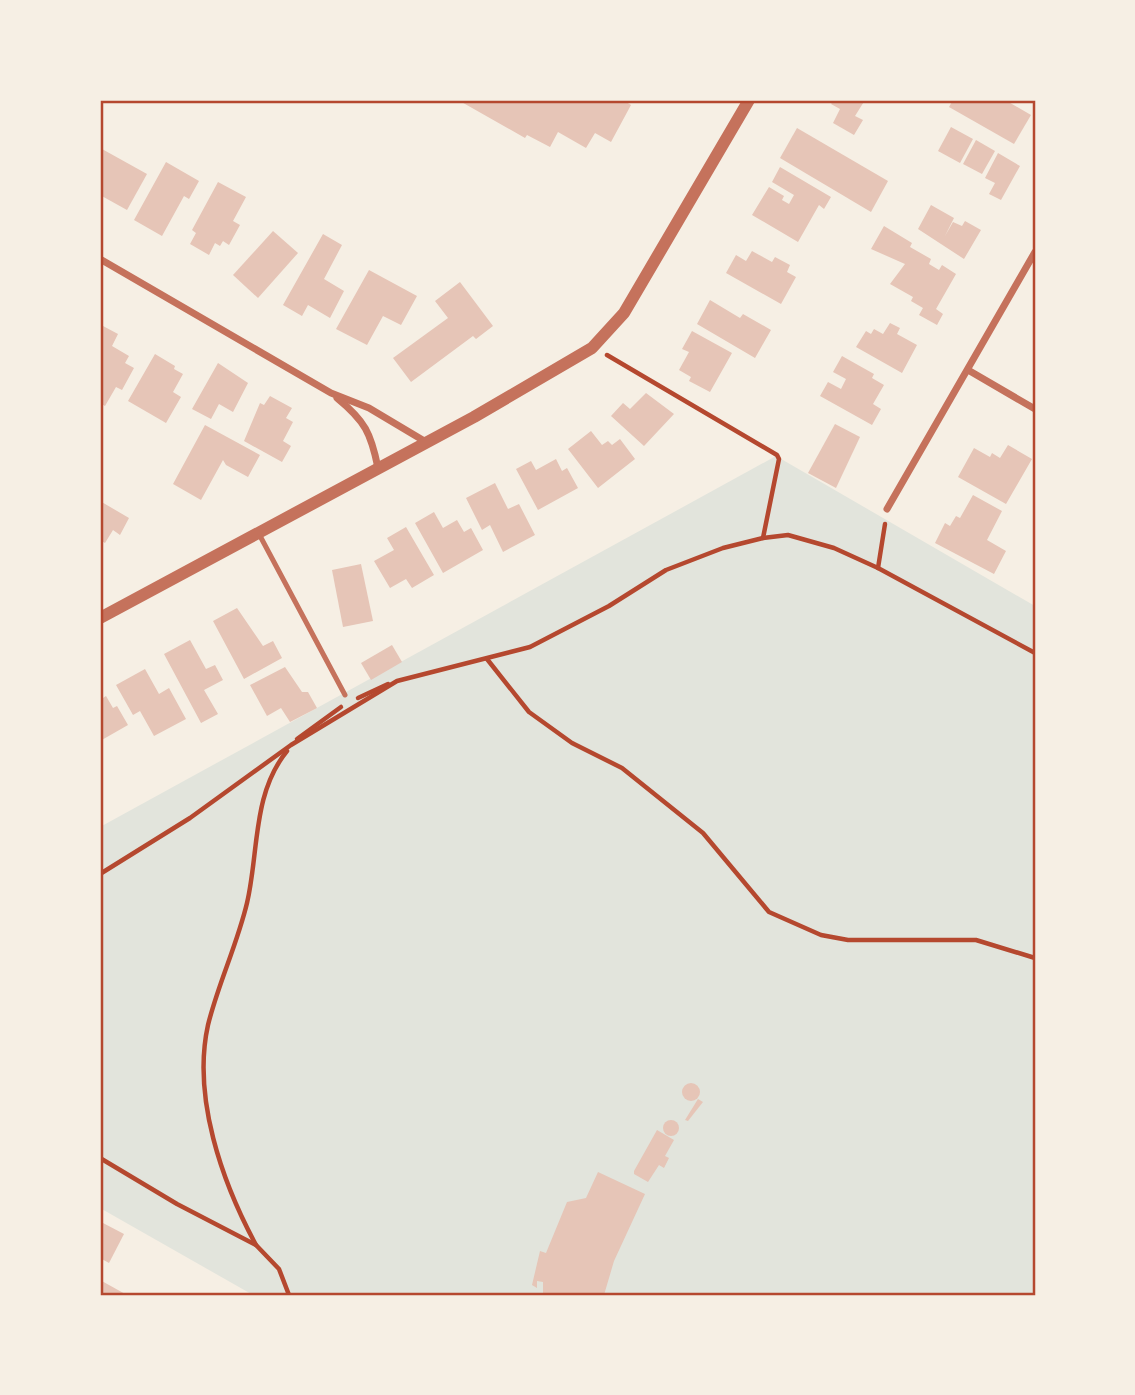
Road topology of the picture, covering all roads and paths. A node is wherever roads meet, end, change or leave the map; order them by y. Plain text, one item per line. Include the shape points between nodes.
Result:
1 (749, 100) edge
2 (1035, 252) edge
3 (100, 259) edge
4 (592, 348) junction
5 (968, 370) junction
6 (331, 393) junction
7 (1035, 409) edge
8 (426, 442) junction
9 (378, 468) junction
10 (887, 509) joint
11 (259, 533) junction
12 (762, 538) junction
13 (878, 568) junction
14 (100, 618) edge
15 (1035, 653) edge
16 (487, 659) junction
17 (345, 695) dead end
18 (291, 745) junction
19 (100, 874) edge
20 (1035, 958) edge
21 (100, 1158) edge
22 (256, 1245) junction
23 (289, 1295) edge

1 - 4 street via 624,313
2 - 5 street
3 - 6 street
4 - 8 street
4 - 12 path via 777,455
5 - 7 street
5 - 10 street
6 - 8 street via 369,408
6 - 9 street via 361,418
8 - 9 street
9 - 11 street
10 - 13 path
11 - 14 street
11 - 17 lane
12 - 13 path via 788,535 811,539
12 - 16 path via 666,570 565,630 530,647
13 - 15 path
16 - 18 path via 397,681
16 - 20 path via 529,712 572,743 622,768 703,833 769,912 821,935 848,940 976,940
18 - 19 path via 191,818
18 - 22 path via 267,782 247,903 215,1000 203,1054 218,1151
21 - 22 path
22 - 23 path via 279,1269

